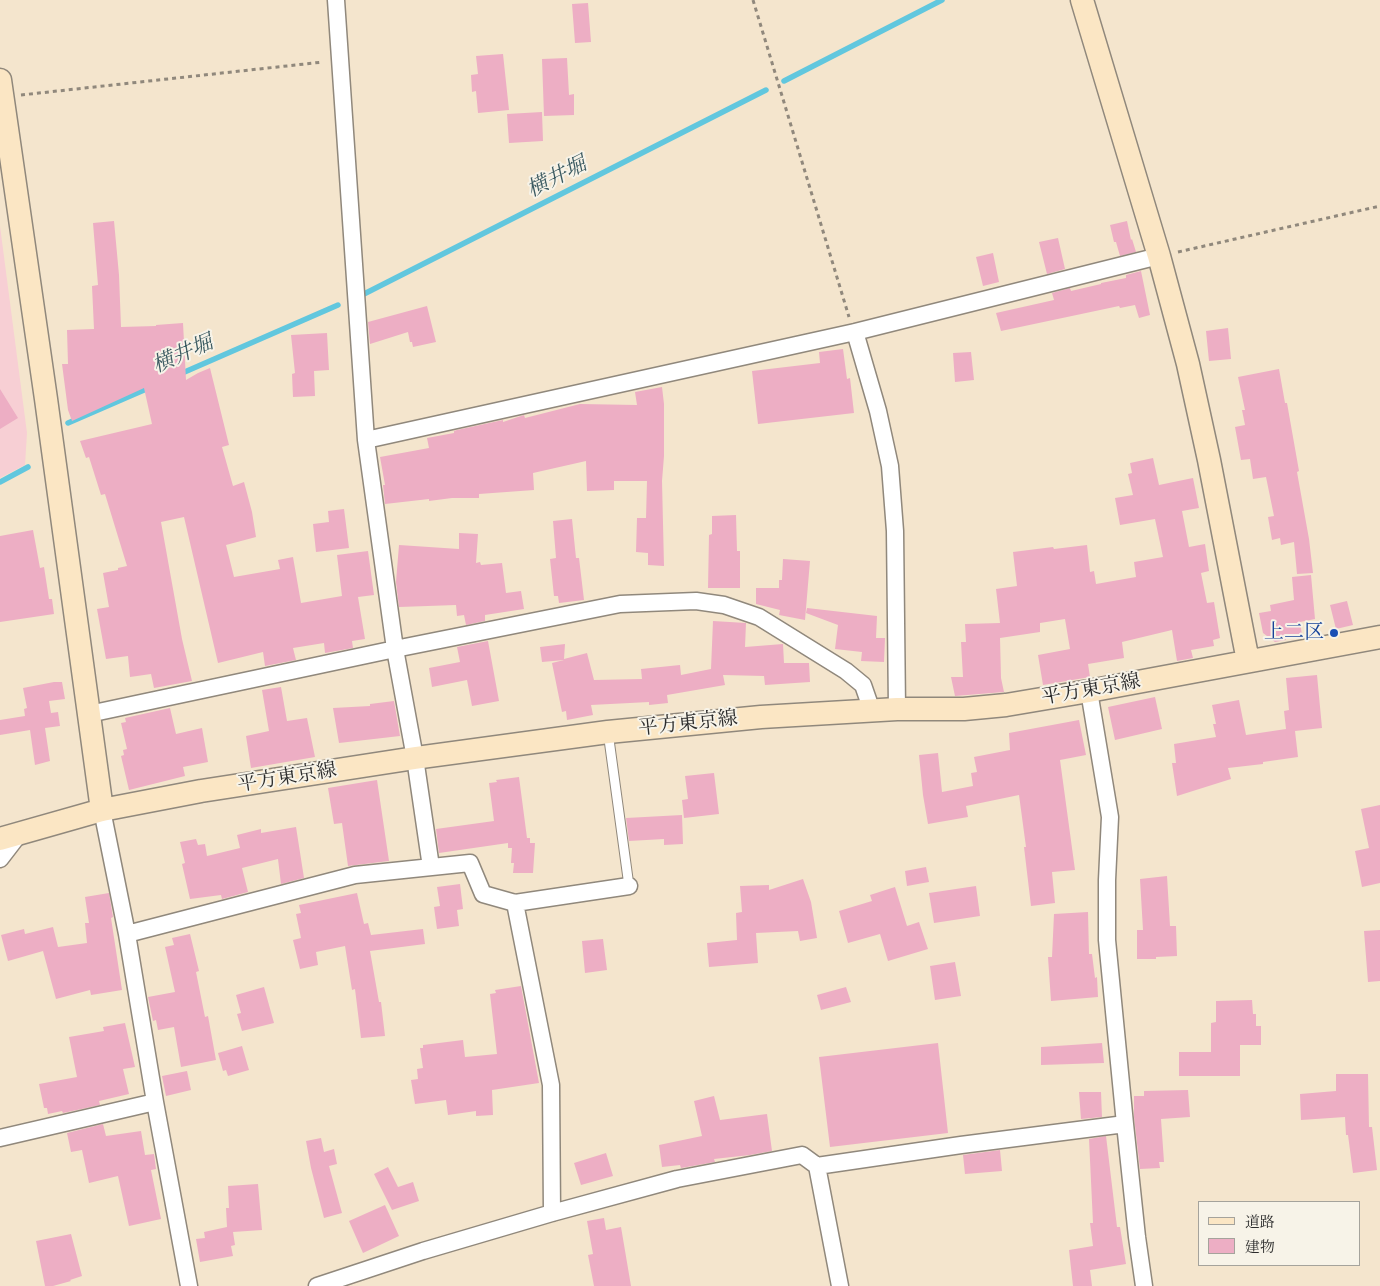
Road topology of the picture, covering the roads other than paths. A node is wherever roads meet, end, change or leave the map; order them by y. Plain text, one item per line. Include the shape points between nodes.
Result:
1 (336, 0) edge
2 (1082, 0) edge
3 (1, 92) edge
4 (1159, 256) junction
5 (855, 332) junction
6 (366, 440) junction
7 (1380, 637) edge
8 (395, 649) junction
9 (1248, 661) junction
10 (1089, 691) junction
11 (897, 709) junction
12 (872, 711) junction
13 (89, 714) junction
14 (608, 732) junction
15 (415, 758) junction
16 (102, 810) junction
17 (10, 836) edge
18 (0, 859) edge
19 (431, 867) junction
20 (629, 886) joint
21 (514, 903) junction
22 (127, 934) junction
23 (155, 1102) junction
24 (1125, 1124) junction
25 (0, 1138) edge
26 (817, 1166) junction
27 (552, 1213) junction
28 (189, 1286) edge
29 (317, 1286) edge
30 (840, 1286) edge
31 (1144, 1286) edge

1 - 6 street
2 - 4 street
3 - 13 street
4 - 5 street
4 - 9 street via 1210,460
5 - 6 street
5 - 11 street via 890,466 895,531
6 - 8 street
7 - 9 street, 平方東京線
8 - 12 street via 620,604 696,600 724,604 758,617 846,670 863,684
8 - 13 street
8 - 15 street
9 - 10 street, 平方東京線
10 - 11 street, 平方東京線 via 1006,705
10 - 24 street via 1110,817 1107,940
11 - 12 street, 平方東京線
12 - 14 street, 平方東京線 via 761,717
13 - 16 street
14 - 15 street, 平方東京線
14 - 20 lane
15 - 16 street, 平方東京線
15 - 19 street
16 - 17 street, 平方東京線
16 - 22 street
17 - 18 street
19 - 21 street via 470,863 483,894
19 - 22 street via 355,875
20 - 21 street
21 - 27 street via 551,1085
22 - 23 street
23 - 25 street
23 - 28 street
24 - 26 street
24 - 31 street
26 - 27 street via 802,1155 677,1179
26 - 30 street
27 - 29 street

